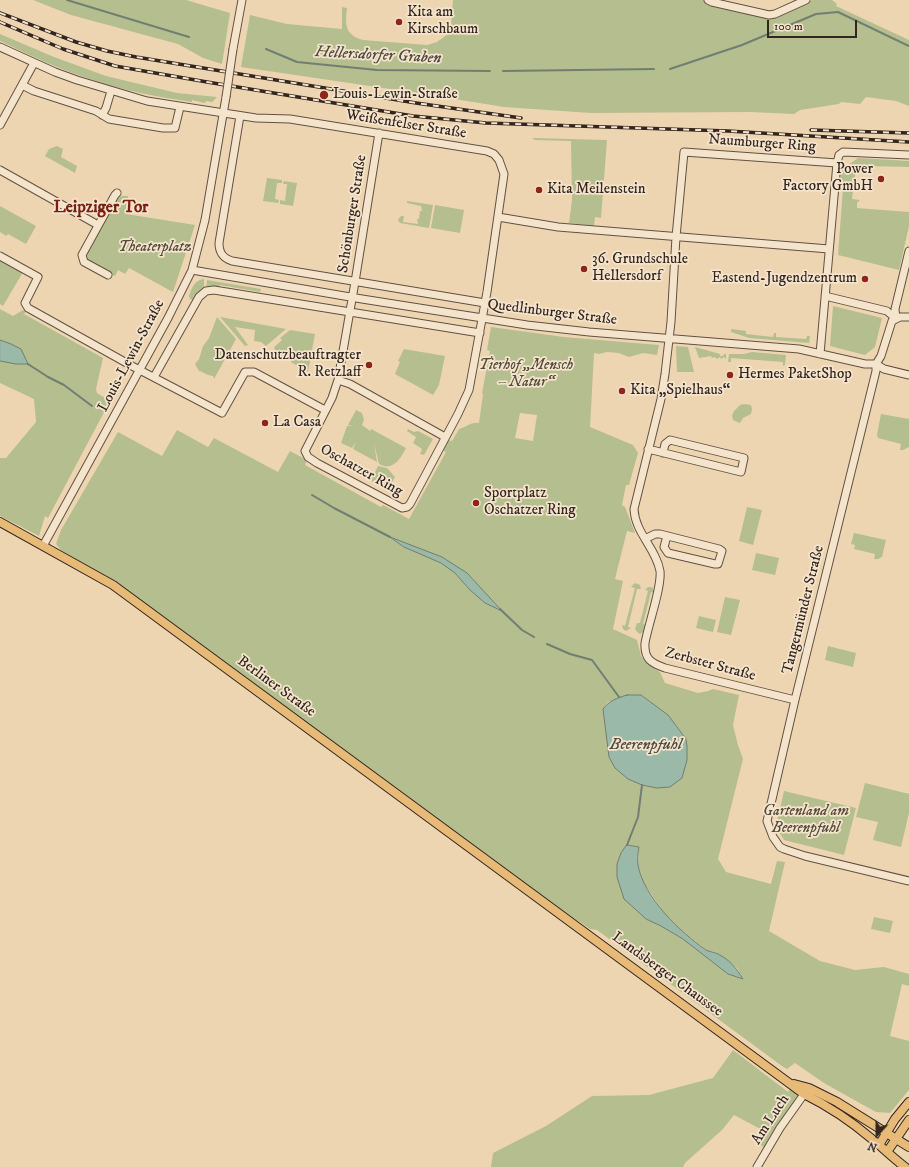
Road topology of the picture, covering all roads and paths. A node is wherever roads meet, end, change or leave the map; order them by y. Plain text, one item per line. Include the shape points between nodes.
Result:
1 (242, 0) edge
2 (708, 0) edge
3 (806, 0) edge
4 (0, 47) edge
5 (34, 63) junction
6 (22, 85) junction
7 (111, 91) junction
8 (180, 107) junction
9 (223, 114) junction
10 (102, 115) junction
11 (240, 116) junction
12 (0, 125) edge
13 (378, 133) junction
14 (909, 155) edge
15 (837, 163) junction
16 (0, 170) edge
17 (118, 193) dead end
18 (498, 217) junction
19 (98, 225) junction
20 (676, 237) junction
21 (829, 249) junction
22 (909, 251) edge
23 (0, 256) edge
24 (192, 270) junction
25 (108, 275) dead end
26 (355, 282) junction
27 (204, 292) joint
28 (825, 296) junction
29 (352, 298) junction
30 (485, 303) junction
31 (350, 312) junction
32 (482, 318) junction
33 (909, 318) edge
34 (896, 319) junction
35 (480, 333) junction
36 (669, 339) junction
37 (820, 354) junction
38 (876, 364) junction
39 (140, 370) junction
40 (909, 375) edge
41 (154, 377) junction
42 (338, 380) junction
43 (325, 410) junction
44 (445, 437) junction
45 (648, 449) junction
46 (663, 453) junction
47 (0, 522) edge
48 (667, 536) junction
49 (645, 539) junction
50 (43, 546) junction
51 (795, 700) junction
52 (909, 881) edge
53 (526, 889) joint
54 (807, 1091) junction
55 (909, 1102) edge
56 (909, 1120) edge
57 (887, 1132) junction
58 (896, 1138) junction
59 (880, 1143) junction
60 (909, 1147) edge
61 (888, 1150) junction
62 (757, 1167) edge
63 (905, 1167) edge

1 - 9 street, Louis-Lewin-Straße, bridge
2 - 3 street via 769,15
4 - 5 street, Weißenfelser Straße
5 - 6 street
5 - 7 street, Weißenfelser Straße
6 - 10 street via 96,110
6 - 12 street
7 - 8 street, Weißenfelser Straße
7 - 10 street
8 - 9 street, Weißenfelser Straße
8 - 10 street via 175,128 118,121
9 - 11 street, Weißenfelser Straße
9 - 24 street, Louis-Lewin-Straße via 205,220
11 - 13 street, Weißenfelser Straße via 290,119
11 - 26 street, Quedlinburger Straße via 219,244 221,255 232,261
13 - 18 street, Weißenfelser Straße via 494,154 502,164 504,174
13 - 26 street, Schönburger Straße
14 - 15 street via 844,152 839,155
15 - 20 street, Naumburger Ring via 684,152
15 - 21 street, Naumburger Ring
16 - 19 street
17 - 19 street via 114,195
18 - 20 street via 558,227
18 - 30 street, Weißenfelser Straße
19 - 25 street via 82,259
20 - 21 street
20 - 36 street, Naumburger Ring
21 - 28 street, Naumburger Ring
22 - 34 street, Tangermünder Straße via 895,309
23 - 39 street via 38,277 25,303 28,308
24 - 29 street, Quedlinburger Straße
24 - 39 street, Louis-Lewin-Straße
26 - 29 street, Schönburger Straße
26 - 30 street, Quedlinburger Straße
27 - 31 street, Quedlinburger Straße via 214,290
27 - 41 street, Louis-Lewin-Straße
28 - 34 street via 887,311
28 - 37 street, Naumburger Ring
29 - 31 street, Oschatzer Ring
29 - 32 street, Quedlinburger Straße
30 - 32 street, Weißenfelser Straße
31 - 35 street, Quedlinburger Straße
31 - 42 street, Oschatzer Ring
32 - 35 street, Oschatzer Ring
32 - 36 street, Quedlinburger Straße
33 - 34 street
34 - 38 street, Tangermünder Straße via 890,325 881,356
35 - 44 street, Oschatzer Ring via 469,390
36 - 37 street, Quedlinburger Straße via 799,349
36 - 45 street, Zerbster Straße via 661,400
37 - 38 street, Quedlinburger Straße
38 - 40 street, Quedlinburger Straße via 884,369
38 - 51 street, Tangermünder Straße
39 - 41 street
39 - 50 street, Louis-Lewin-Straße
41 - 43 street via 222,414 245,372 254,372
42 - 43 street, Oschatzer Ring
42 - 44 street via 350,384
43 - 44 street, Oschatzer Ring via 306,447 305,453 308,457 402,508 407,508 410,504
45 - 46 street
45 - 49 street, Zerbster Straße via 634,509 636,521
46 - 46 street via 741,472 744,458 670,440 665,444
47 - 50 main road, Berliner Straße
48 - 48 street via 718,548 722,550 720,562 715,564 668,553 664,548
48 - 49 street via 655,534
49 - 51 street, Zerbster Straße via 660,570 645,643 645,652 649,660 665,668
50 - 53 main road, Berliner Straße via 113,585
51 - 52 street, Tangermünder Straße via 767,821 772,837 780,847 795,853
53 - 54 main road, Landsberger Chaussee via 792,1084
54 - 57 main road, Landsberger Chaussee via 837,1102
54 - 59 main road, Landsberger Chaussee
54 - 62 street, Am Luch via 780,1128
55 - 57 main road
56 - 58 main road
57 - 58 main road, Landsberger Chaussee
57 - 59 main road
58 - 60 main road, Landsberger Chaussee
58 - 61 main road
59 - 61 main road, Landsberger Chaussee
61 - 63 main road, Landsberger Chaussee

